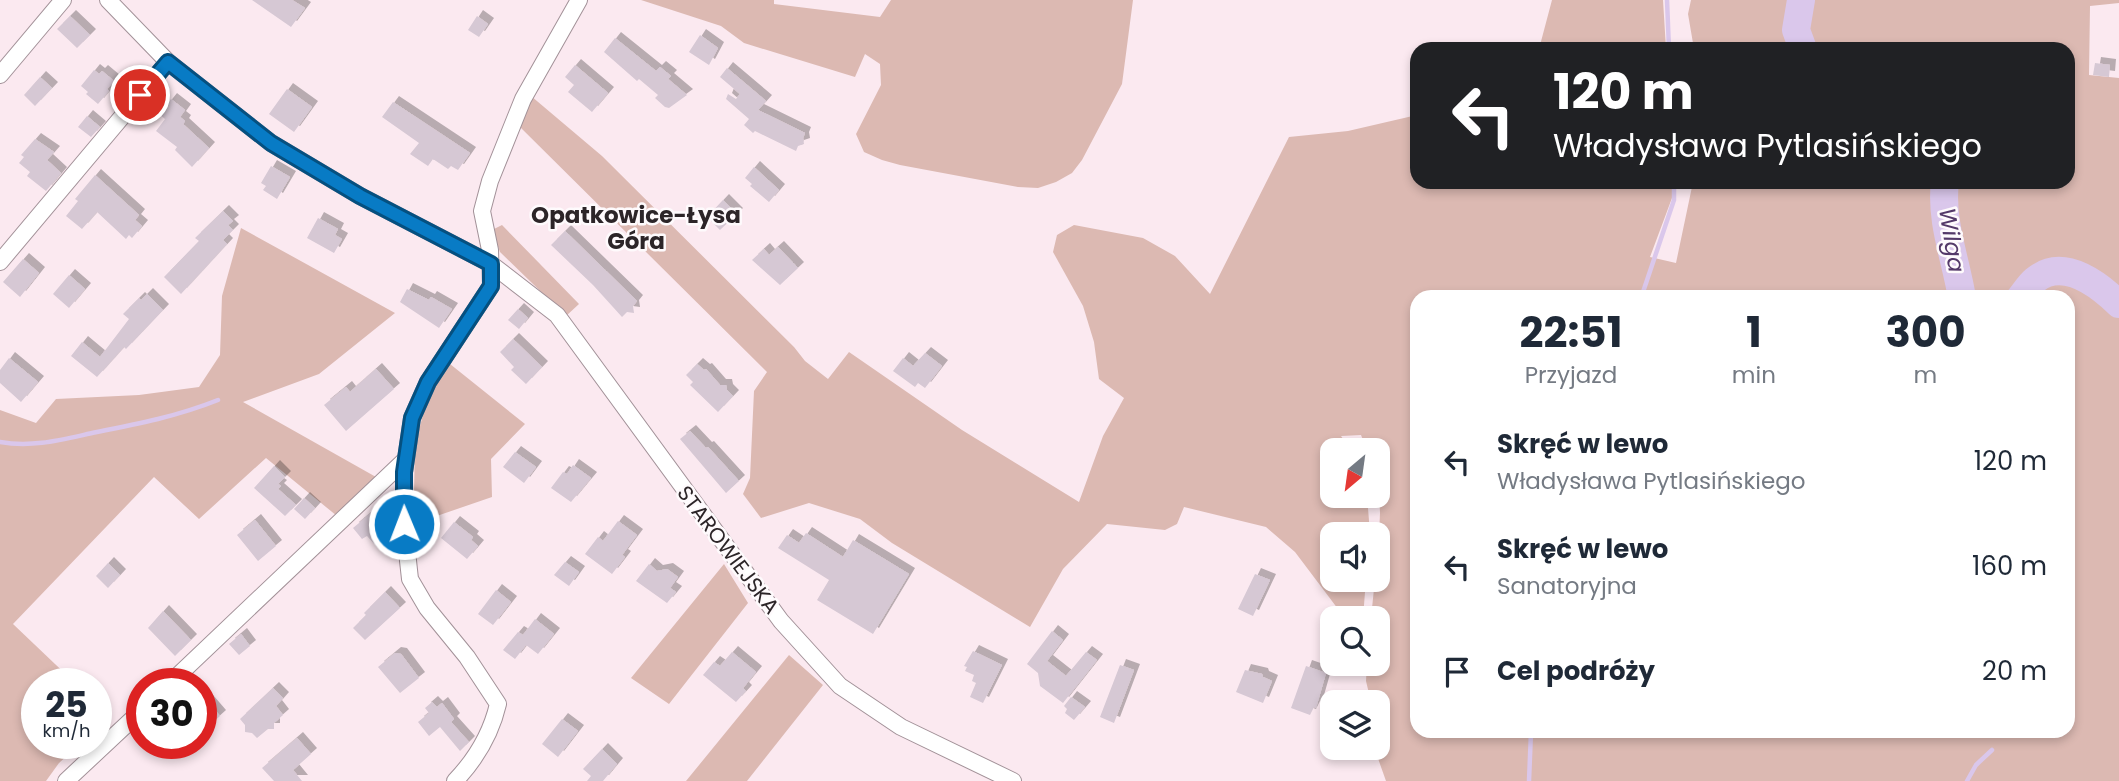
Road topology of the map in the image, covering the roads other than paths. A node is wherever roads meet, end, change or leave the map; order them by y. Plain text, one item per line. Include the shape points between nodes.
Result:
1 (64, 0) edge
2 (108, 0) edge
3 (579, 0) edge
4 (168, 62) junction
5 (0, 75) edge
6 (0, 262) edge
7 (491, 264) junction
8 (406, 459) junction
9 (186, 668) edge
10 (126, 725) edge
11 (65, 781) edge
12 (455, 781) edge
13 (1013, 781) edge

1 - 5 street
2 - 4 street, STAROWIEJSKA
3 - 7 street via 523,99 490,181 482,211
4 - 6 street
4 - 7 street, STAROWIEJSKA via 271,143 360,196
7 - 8 street via 491,286 428,382 412,418
7 - 13 street, STAROWIEJSKA via 557,315 781,621 840,686 901,727
8 - 9 street
8 - 12 street via 404,524 410,579 498,704 493,726
10 - 11 street

